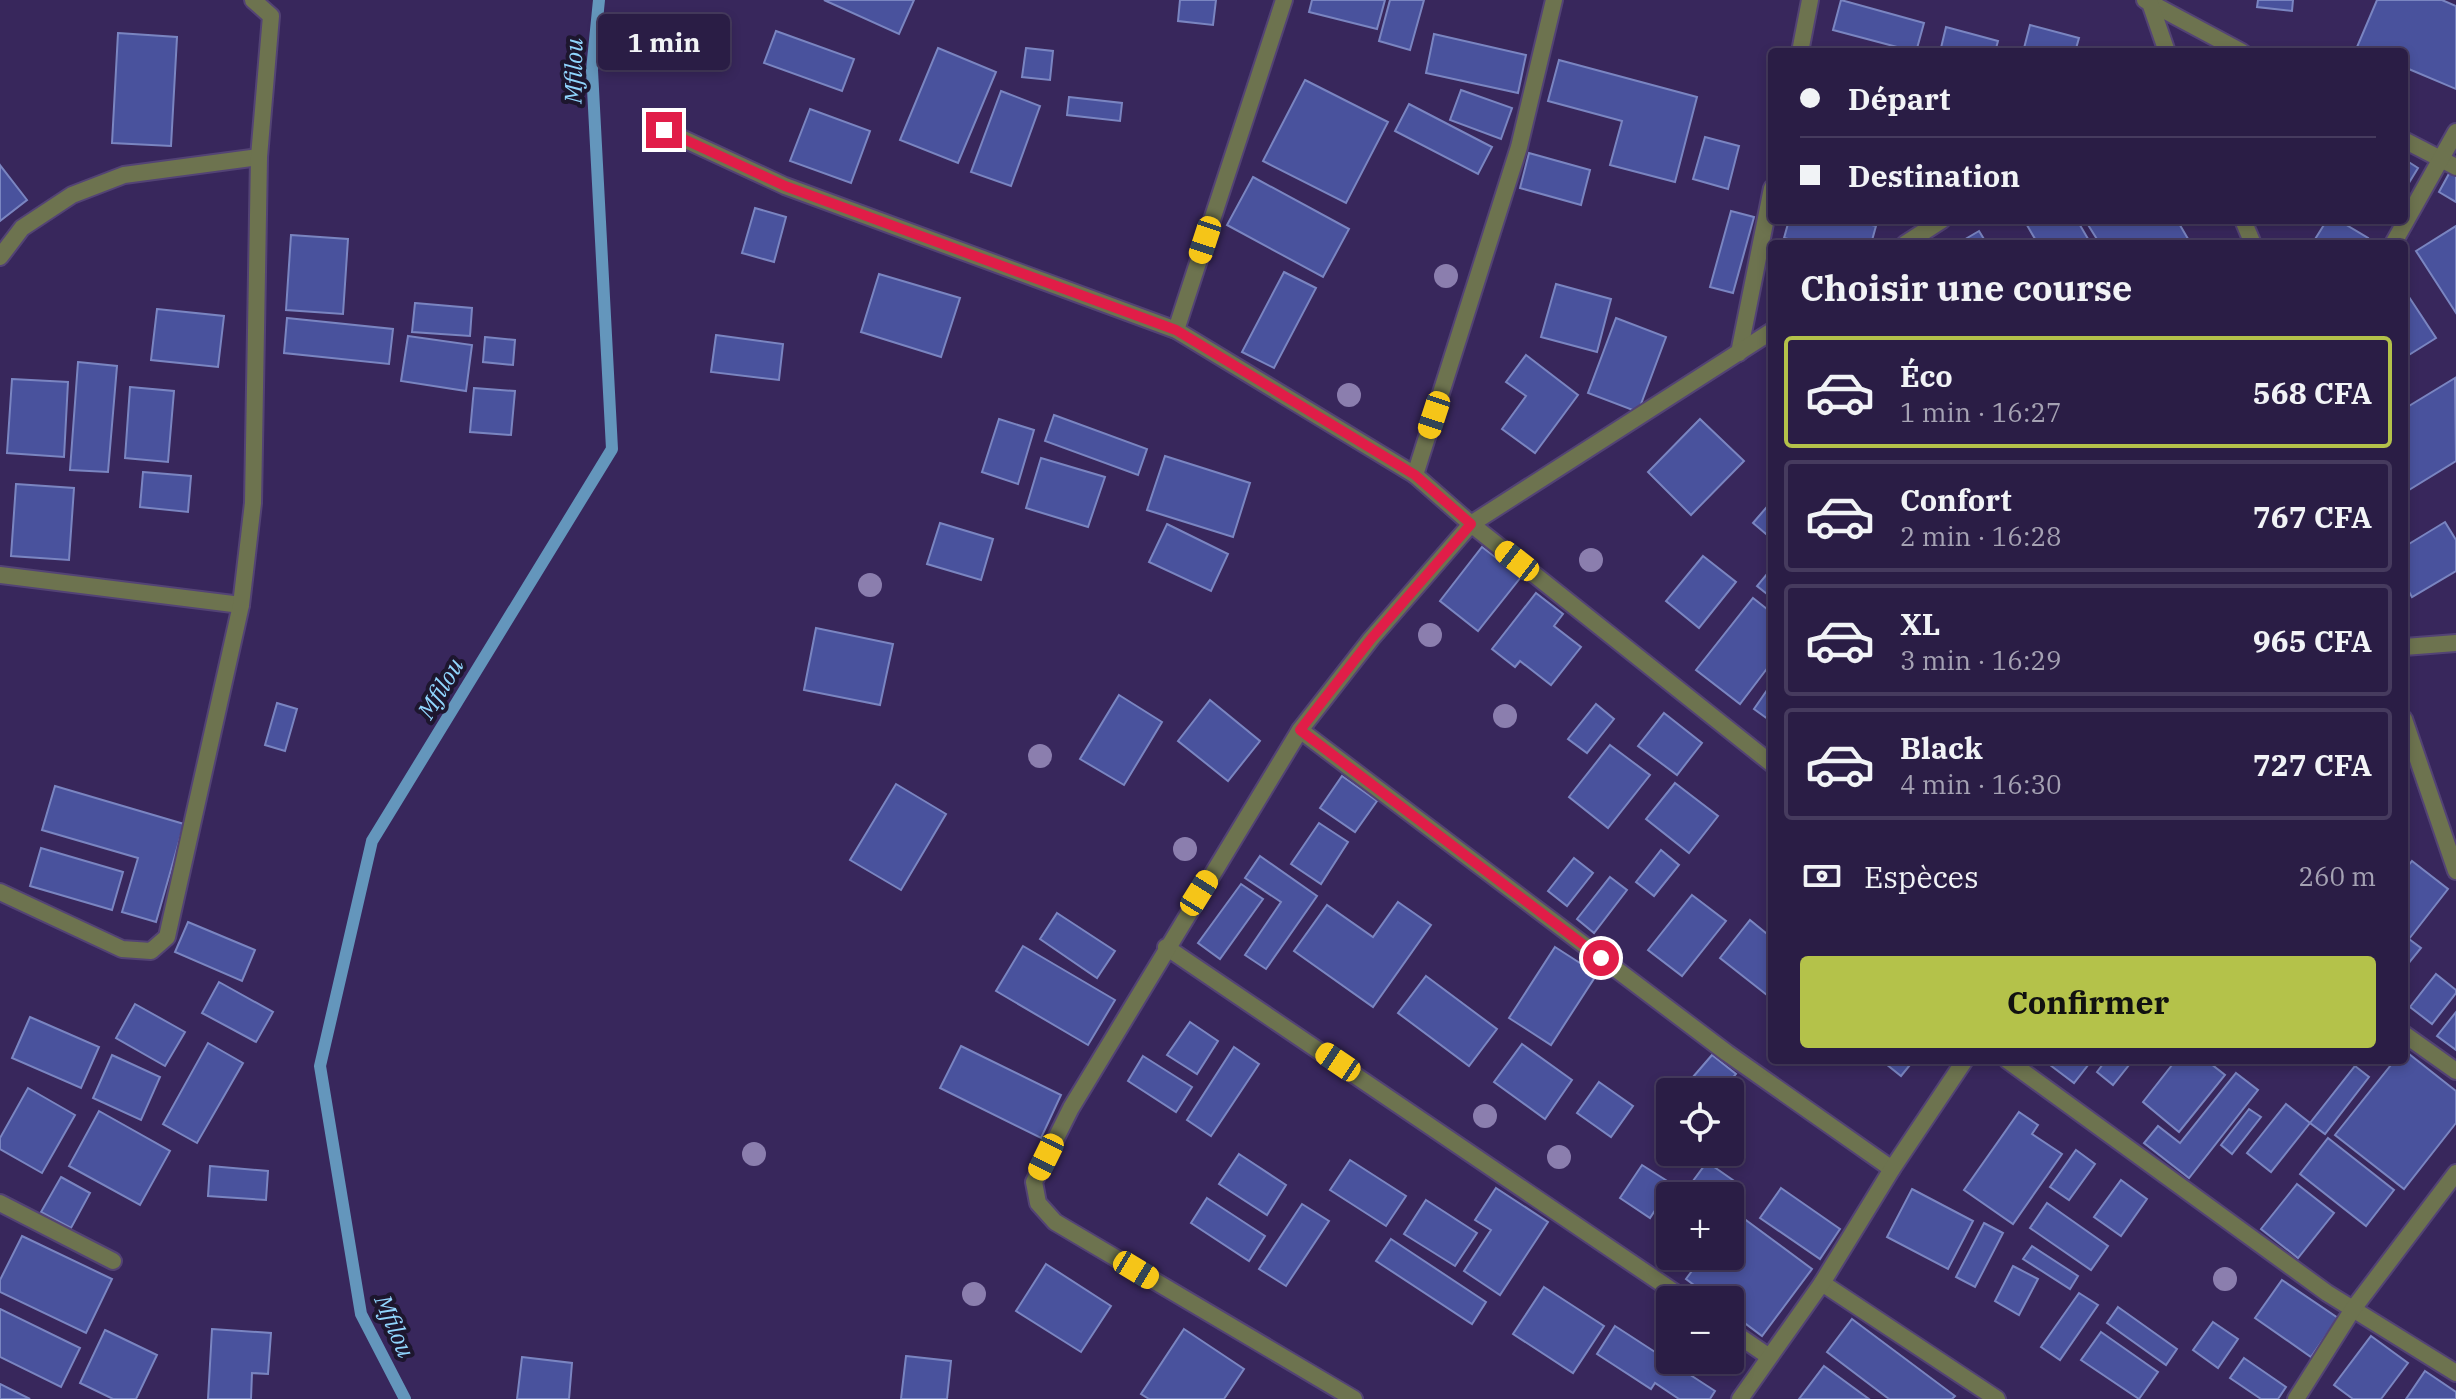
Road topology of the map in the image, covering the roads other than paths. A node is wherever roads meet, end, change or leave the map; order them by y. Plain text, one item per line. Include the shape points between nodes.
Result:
1 (253, 0) edge
2 (1284, 0) edge
3 (1554, 0) edge
4 (1810, 0) edge
5 (2147, 0) edge
6 (1801, 48) edge
7 (2165, 48) edge
8 (2235, 48) edge
9 (664, 130) dead end
10 (2456, 132) edge
11 (2408, 142) edge
12 (259, 157) junction
13 (2449, 163) edge
14 (1768, 208) edge
15 (2408, 222) edge
16 (1936, 224) edge
17 (1911, 240) edge
18 (0, 257) edge
19 (1176, 330) junction
20 (1768, 334) edge
21 (1739, 353) junction
22 (1415, 475) junction
23 (1471, 524) junction
24 (0, 575) edge
25 (241, 605) junction
26 (2456, 643) edge
27 (2408, 647) edge
28 (1300, 730) junction
29 (2408, 731) edge
30 (1768, 761) edge
31 (2456, 871) edge
32 (0, 892) edge
33 (1166, 947) junction
34 (2408, 1037) edge
35 (1962, 1064) edge
36 (2013, 1064) edge
37 (2456, 1071) edge
38 (1892, 1169) junction
39 (2456, 1173) edge
40 (0, 1203) edge
41 (113, 1261) dead end
42 (1822, 1283) junction
43 (1665, 1286) edge
44 (2353, 1309) junction
45 (1744, 1340) edge
46 (1768, 1356) junction
47 (2456, 1373) edge
48 (1354, 1399) edge
49 (1740, 1399) edge
50 (1997, 1399) edge
51 (2296, 1399) edge

1 - 12 street via 271,16
2 - 19 street
3 - 22 street via 1519,147
4 - 6 street
5 - 7 street
5 - 8 street
9 - 19 street via 785,186
10 - 13 street
11 - 13 street
12 - 18 street via 124,175 72,195 22,228
12 - 25 street via 253,503
13 - 15 street
14 - 21 street
16 - 17 street
19 - 22 street
20 - 21 street
21 - 23 street
22 - 23 street
23 - 28 street
23 - 30 street
24 - 25 street
25 - 32 street via 167,937 151,951 122,949
26 - 27 street
28 - 33 street
28 - 38 street via 1727,1053
29 - 31 street
33 - 43 street
33 - 48 street via 1034,1182 1038,1203 1055,1222
34 - 37 street
35 - 38 street
36 - 44 street
38 - 42 street
39 - 44 street
40 - 41 street
42 - 46 street
42 - 50 street
44 - 47 street
44 - 51 street
45 - 46 street
46 - 49 street

